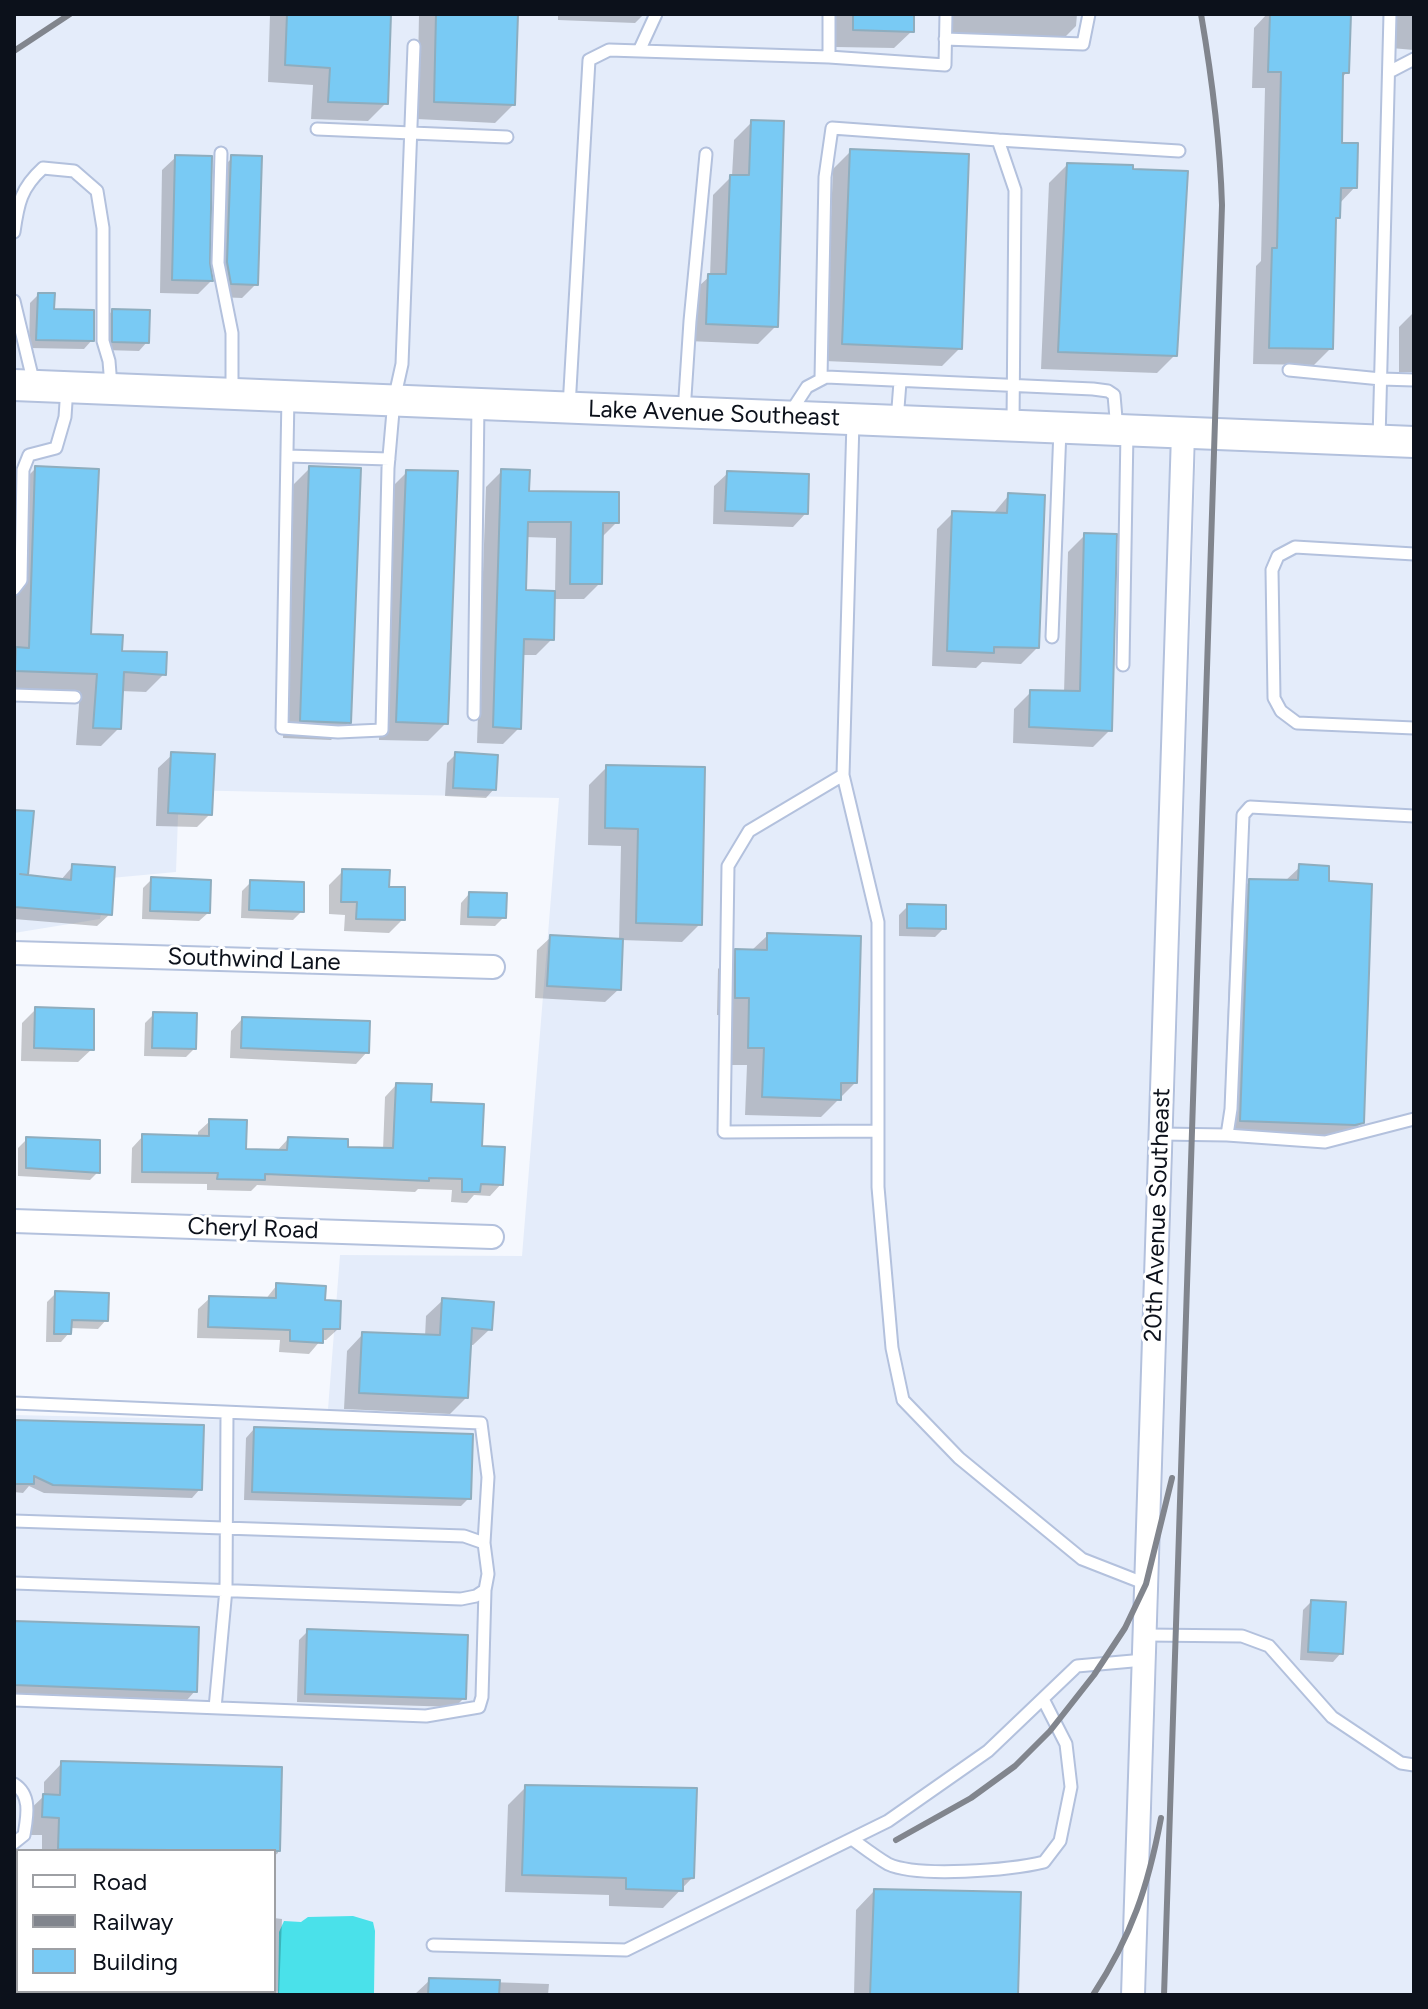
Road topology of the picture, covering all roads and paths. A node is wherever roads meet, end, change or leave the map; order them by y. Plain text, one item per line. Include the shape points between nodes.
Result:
1 (656, 14) edge
2 (829, 14) edge
3 (946, 14) edge
4 (1089, 14) edge
5 (1390, 14) edge
6 (945, 39) junction
7 (414, 46) dead end
8 (639, 51) junction
9 (829, 57) junction
10 (1414, 59) edge
11 (1389, 72) junction
12 (317, 129) dead end
13 (410, 132) junction
14 (507, 137) dead end
15 (998, 140) junction
16 (1179, 151) dead end
17 (221, 153) dead end
18 (706, 154) dead end
19 (14, 232) edge
20 (14, 301) edge
21 (1289, 370) dead end
22 (821, 378) junction
23 (1381, 379) junction
24 (1414, 380) edge
25 (900, 382) junction
26 (24, 385) edge
27 (67, 387) junction
28 (1012, 387) junction
29 (111, 388) junction
30 (232, 394) junction
31 (288, 396) junction
32 (394, 400) junction
33 (478, 404) junction
34 (569, 408) junction
35 (684, 413) junction
36 (787, 417) junction
37 (853, 420) junction
38 (897, 422) junction
39 (1013, 427) junction
40 (1060, 429) junction
41 (1122, 432) junction
42 (1183, 434) junction
43 (1379, 441) junction
44 (1414, 442) edge
45 (287, 456) junction
46 (389, 459) junction
47 (1414, 554) edge
48 (14, 589) edge
49 (1052, 637) dead end
50 (1123, 665) dead end
51 (14, 695) edge
52 (75, 697) dead end
53 (474, 714) dead end
54 (1414, 728) edge
55 (843, 775) junction
56 (1414, 816) edge
57 (14, 953) edge
58 (493, 967) dead end
59 (1414, 1119) edge
60 (878, 1131) junction
61 (1161, 1134) junction
62 (1227, 1135) junction
63 (14, 1221) edge
64 (492, 1237) dead end
65 (14, 1403) edge
66 (227, 1413) junction
67 (14, 1521) edge
68 (226, 1528) junction
69 (484, 1543) junction
70 (14, 1583) edge
71 (1146, 1584) junction
72 (226, 1589) junction
73 (485, 1590) junction
74 (1145, 1635) junction
75 (1144, 1660) junction
76 (1043, 1699) junction
77 (14, 1700) edge
78 (215, 1708) junction
79 (1414, 1765) edge
80 (14, 1784) edge
81 (852, 1839) junction
82 (18, 1846) edge
83 (433, 1945) dead end
84 (1133, 1995) edge

1 - 8 lane
2 - 9 lane
3 - 6 lane
4 - 6 lane via 1083,44
5 - 11 lane
6 - 9 lane via 945,65
7 - 13 lane
8 - 9 lane
8 - 34 lane via 609,50 589,60
10 - 11 lane
11 - 23 lane
12 - 13 lane
13 - 14 lane
13 - 32 lane via 402,364
15 - 16 lane
15 - 22 lane via 832,128 825,177
15 - 28 lane via 1015,190
17 - 30 lane via 218,263 232,333
18 - 35 lane
19 - 29 lane via 27,183 43,168 74,171 97,191 103,228 103,341
20 - 26 lane
21 - 23 lane
22 - 25 lane
22 - 36 lane via 807,387
23 - 24 lane
23 - 43 lane
25 - 28 lane
25 - 38 lane
26 - 27 street, Lake Avenue Southeast
27 - 29 street, Lake Avenue Southeast
27 - 48 lane via 56,448 29,455 23,470 21,580
28 - 39 lane
28 - 41 lane via 1108,391 1116,400
29 - 30 street, Lake Avenue Southeast
30 - 31 street, Lake Avenue Southeast
31 - 32 street, Lake Avenue Southeast
31 - 45 lane
32 - 33 street, Lake Avenue Southeast
32 - 46 lane
33 - 34 street, Lake Avenue Southeast
33 - 53 lane
34 - 35 street, Lake Avenue Southeast
35 - 36 street, Lake Avenue Southeast
36 - 37 street, Lake Avenue Southeast
37 - 38 street, Lake Avenue Southeast
37 - 55 lane
38 - 39 street, Lake Avenue Southeast
39 - 40 street, Lake Avenue Southeast
40 - 41 street, Lake Avenue Southeast
40 - 49 lane
41 - 42 street, Lake Avenue Southeast
41 - 50 lane
42 - 43 street, Lake Avenue Southeast
42 - 61 street, 20th Avenue Southeast
43 - 44 street, Lake Avenue Southeast
45 - 46 lane
45 - 46 lane via 282,728 338,732 382,730
47 - 54 lane via 1295,547 1278,556 1272,570 1274,698 1281,711 1297,723
51 - 52 lane
55 - 60 lane via 878,922
55 - 60 lane via 749,831 728,866 724,1132
56 - 62 lane via 1250,807 1243,815
57 - 58 street, Southwind Lane
59 - 62 lane via 1325,1142
60 - 71 lane via 892,1348 903,1400 959,1458 1082,1559
61 - 62 lane
61 - 71 street, 20th Avenue Southeast
63 - 64 street, Cheryl Road
65 - 66 lane
66 - 68 lane
66 - 69 lane via 481,1423 488,1477
67 - 68 lane
68 - 69 lane via 464,1536
68 - 72 lane
69 - 73 lane
70 - 72 lane
71 - 74 street, 20th Avenue Southeast
72 - 73 lane via 461,1599
72 - 78 lane
73 - 78 lane via 479,1707 426,1716
74 - 75 street, 20th Avenue Southeast
74 - 79 lane via 1242,1636 1269,1646 1332,1717 1401,1763
75 - 76 lane via 1077,1666
75 - 84 street, 20th Avenue Southeast
76 - 81 lane via 988,1751 888,1821
76 - 81 lane via 1066,1744 1071,1787 1060,1841 1044,1862 1016,1869 922,1870 890,1865
77 - 78 lane
80 - 82 lane via 26,1797 28,1815
81 - 83 lane via 626,1950

